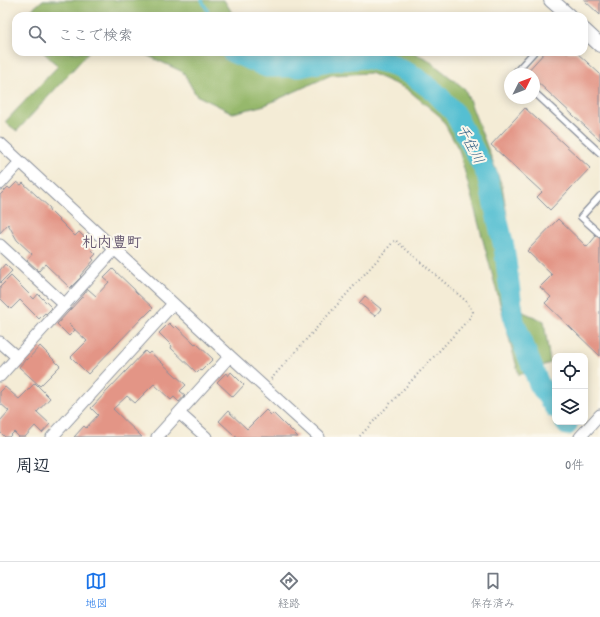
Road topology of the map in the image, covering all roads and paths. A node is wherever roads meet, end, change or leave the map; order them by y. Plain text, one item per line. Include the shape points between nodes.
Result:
1 (551, 0) edge
2 (563, 12) edge
3 (588, 34) edge
4 (600, 45) edge
5 (530, 56) edge
6 (519, 68) edge
7 (540, 98) edge
8 (0, 143) edge
9 (600, 153) edge
10 (20, 162) junction
11 (0, 184) edge
12 (600, 196) edge
13 (600, 234) edge
14 (0, 246) edge
15 (115, 249) junction
16 (173, 304) junction
17 (65, 305) junction
18 (0, 342) edge
19 (230, 356) junction
20 (17, 357) junction
21 (0, 376) edge
22 (264, 387) junction
23 (179, 413) junction
24 (599, 419) edge
25 (52, 437) edge
26 (157, 437) edge
27 (206, 437) edge
28 (319, 437) edge
29 (359, 437) edge
30 (580, 437) edge

1 - 2 street
3 - 4 street
5 - 6 lane
7 - 9 lane
8 - 10 street
10 - 11 street
10 - 15 street
12 - 13 lane via 581,217
14 - 17 street
15 - 16 street
15 - 17 street
16 - 19 street
16 - 25 street
17 - 20 street
18 - 20 street
19 - 22 street
19 - 23 street
20 - 21 street
22 - 28 street
22 - 29 path via 395,240 466,301 473,312
23 - 26 street
23 - 27 street
24 - 30 street

